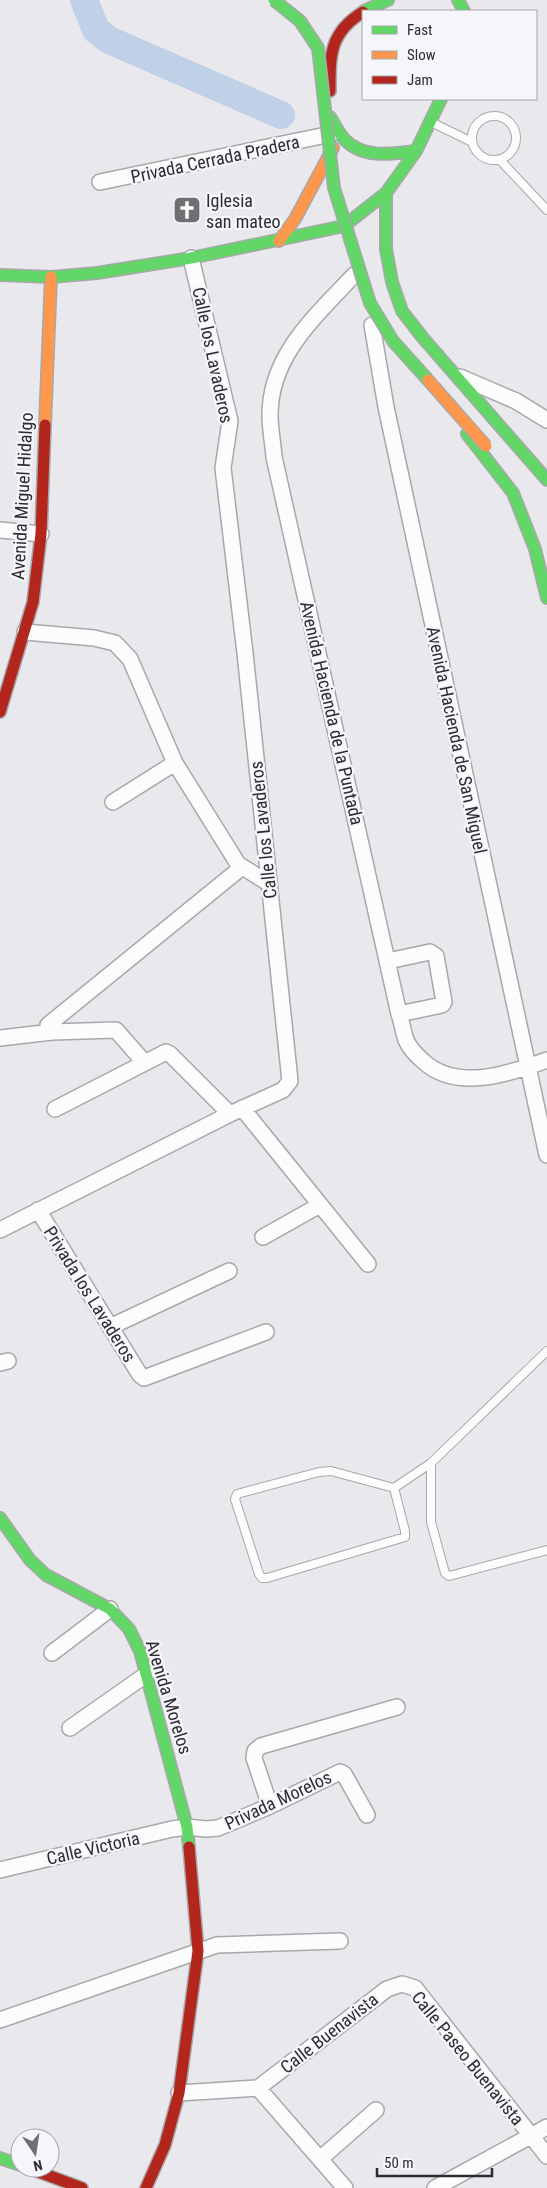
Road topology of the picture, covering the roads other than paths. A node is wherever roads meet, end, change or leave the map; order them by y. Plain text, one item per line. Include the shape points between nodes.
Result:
1 (267, 0) edge
2 (274, 0) edge
3 (290, 0) edge
4 (388, 0) edge
5 (368, 10) edge
6 (362, 13) edge
7 (330, 54) junction
8 (440, 100) edge
9 (330, 117) junction
10 (431, 122) junction
11 (332, 141) junction
12 (472, 142) junction
13 (416, 151) junction
14 (500, 160) junction
15 (100, 182) dead end
16 (386, 193) junction
17 (547, 210) edge
18 (344, 226) junction
19 (280, 241) junction
20 (191, 258) junction
21 (0, 275) edge
22 (354, 275) junction
23 (51, 277) junction
24 (372, 325) junction
25 (458, 377) junction
26 (547, 420) edge
27 (493, 443) junction
28 (509, 454) dead end
29 (547, 479) edge
30 (513, 493) junction
31 (0, 530) edge
32 (40, 534) junction
33 (547, 598) edge
34 (24, 632) junction
35 (0, 712) edge
36 (175, 763) junction
37 (113, 802) dead end
38 (242, 868) junction
39 (268, 883) junction
40 (388, 961) junction
41 (399, 1014) junction
42 (48, 1025) dead end
43 (0, 1038) edge
44 (547, 1060) edge
45 (144, 1062) junction
46 (527, 1067) junction
47 (55, 1110) dead end
48 (236, 1111) junction
49 (547, 1155) edge
50 (320, 1205) junction
51 (38, 1210) junction
52 (0, 1230) edge
53 (263, 1237) dead end
54 (368, 1264) dead end
55 (229, 1271) dead end
56 (110, 1328) junction
57 (266, 1332) dead end
58 (547, 1351) edge
59 (431, 1463) junction
60 (394, 1488) junction
61 (0, 1518) edge
62 (547, 1550) edge
63 (110, 1609) junction
64 (52, 1653) dead end
65 (146, 1674) junction
66 (397, 1707) dead end
67 (70, 1728) dead end
68 (270, 1806) junction
69 (368, 1815) dead end
70 (187, 1827) junction
71 (0, 1870) edge
72 (340, 1941) dead end
73 (198, 1951) junction
74 (402, 1984) joint
75 (0, 2020) edge
76 (258, 2088) junction
77 (179, 2093) junction
78 (376, 2110) dead end
79 (547, 2127) edge
80 (532, 2136) junction
81 (547, 2156) edge
82 (320, 2159) junction
83 (50, 2178) edge
84 (65, 2185) edge
85 (147, 2187) edge
86 (82, 2188) edge
87 (345, 2188) edge
88 (435, 2188) edge

1 - 7 main road via 307,25
2 - 27 main road, bridge via 288,8 307,27 318,48 334,188 376,316 393,341
3 - 27 main road via 316,29 325,49 343,187 369,276 399,332
4 - 5 main road
6 - 7 main road via 340,34
7 - 9 main road
8 - 10 main road
9 - 11 main road
9 - 13 main road via 345,141 358,149 372,153
10 - 12 lane
10 - 13 main road
11 - 15 street, Privada Cerrada Pradera
11 - 18 main road
11 - 19 main road via 295,220
12 - 14 lane via 482,157
12 - 14 lane via 473,130 479,121 490,116 501,117 511,123 516,133 516,144 510,154
13 - 16 main road
14 - 17 lane
16 - 18 main road
16 - 25 main road via 386,249 402,311
18 - 19 main road
18 - 22 main road
19 - 20 main road
20 - 23 main road
20 - 39 street, Calle los Lavaderos via 230,421 223,468
21 - 23 main road
22 - 24 main road
22 - 40 street, Avenida Hacienda de la Puntada via 297,336 277,372 270,414 274,457
23 - 32 main road, Avenida Miguel Hidalgo
24 - 30 main road
24 - 46 street, Avenida Hacienda de San Miguel via 386,406
25 - 26 street via 516,401
25 - 29 main road
27 - 30 main road via 495,457
28 - 29 main road
30 - 33 main road via 535,548
31 - 32 street
32 - 34 main road, Avenida Miguel Hidalgo via 33,602
34 - 35 main road, Avenida Miguel Hidalgo
34 - 36 street via 115,643 130,659
36 - 37 street
36 - 38 street
38 - 39 street
38 - 42 street
39 - 48 street, Calle los Lavaderos via 290,1081 283,1090
40 - 41 street, Avenida Hacienda de la Puntada
40 - 41 street via 430,952 436,956 442,1006
41 - 46 street, Avenida Hacienda de la Puntada via 407,1041 415,1054 446,1076 479,1078
43 - 45 street via 116,1030
44 - 46 street, Avenida Hacienda de la Puntada
45 - 47 street
45 - 48 street via 166,1052 170,1054
46 - 49 street, Avenida Hacienda de San Miguel
48 - 50 street
48 - 51 street, Calle los Lavaderos
50 - 53 street
50 - 54 street
51 - 52 street, Calle los Lavaderos
51 - 56 street, Privada los Lavaderos
55 - 56 street
56 - 57 street, Privada los Lavaderos via 144,1378
58 - 59 lane
59 - 60 lane
59 - 62 lane via 431,1522 445,1573 449,1576
60 - 60 lane via 331,1471 237,1494 235,1499 259,1574 262,1578 405,1537
61 - 63 main road, Avenida Morelos via 30,1560 46,1574
63 - 64 street
63 - 65 main road, Avenida Morelos via 129,1629 140,1651
65 - 67 street
65 - 70 main road, Avenida Morelos
66 - 68 street via 261,1746 255,1751 254,1758
68 - 69 street, Privada Morelos via 340,1772
68 - 70 street, Privada Morelos via 218,1828
70 - 71 street, Calle Victoria
70 - 73 main road, Avenida Morelos
72 - 73 street via 217,1945
73 - 75 street
73 - 77 main road, Avenida Morelos
74 - 76 street, Calle Buenavista via 387,1989
74 - 80 street, Calle Paseo Buenavista via 415,1988
76 - 77 street
76 - 82 street
77 - 85 main road, Avenida Morelos via 165,2145
78 - 82 street
79 - 80 street
80 - 81 street, Calle Paseo Buenavista
80 - 88 street
82 - 87 street
83 - 84 main road
84 - 86 main road

